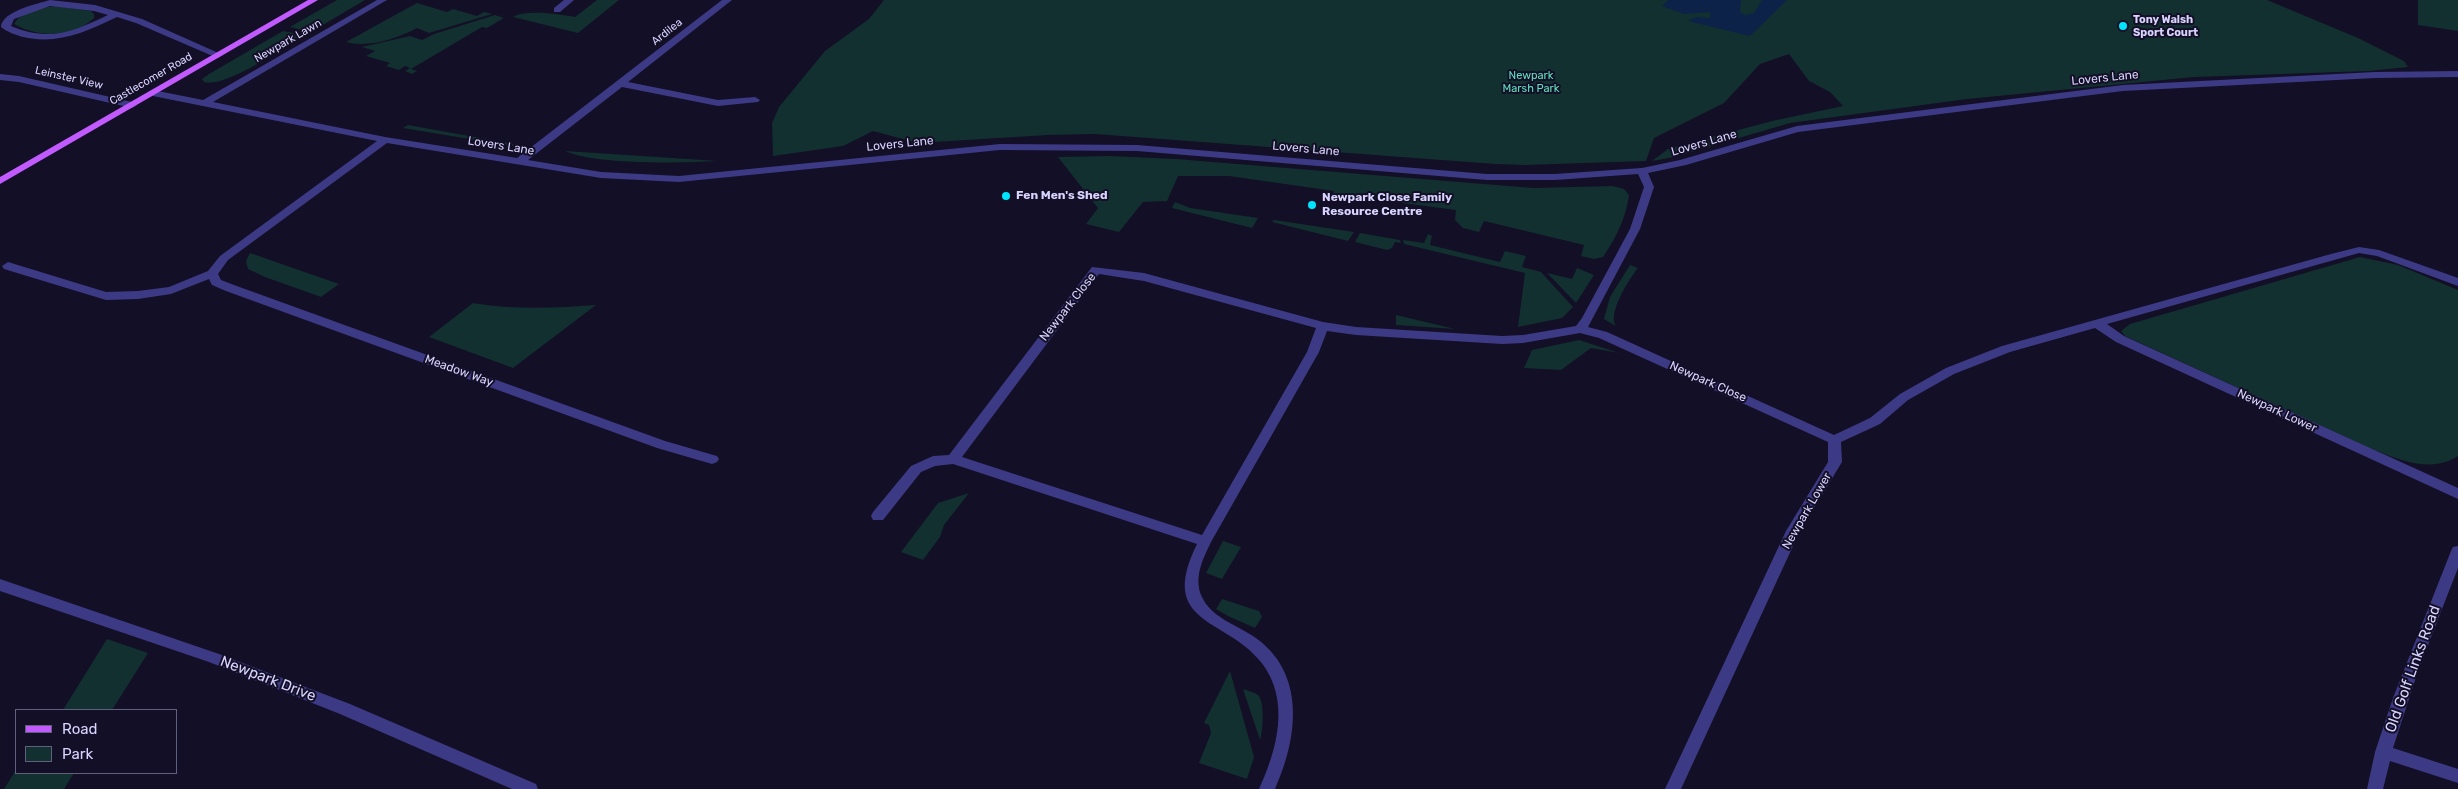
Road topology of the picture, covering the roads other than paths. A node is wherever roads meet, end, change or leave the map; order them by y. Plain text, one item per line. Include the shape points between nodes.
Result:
1 (314, 0) edge
2 (383, 0) edge
3 (570, 0) edge
4 (728, 0) edge
5 (557, 10) dead end
6 (118, 16) junction
7 (218, 55) junction
8 (2458, 74) edge
9 (0, 77) edge
10 (621, 84) junction
11 (153, 93) junction
12 (755, 100) dead end
13 (205, 103) junction
14 (132, 105) junction
15 (385, 140) junction
16 (519, 162) junction
17 (1642, 171) junction
18 (0, 181) edge
19 (8, 266) dead end
20 (212, 274) junction
21 (2458, 282) edge
22 (2098, 324) junction
23 (1323, 326) junction
24 (1580, 329) junction
25 (1834, 440) junction
26 (712, 459) dead end
27 (953, 459) junction
28 (2458, 494) edge
29 (878, 516) dead end
30 (1204, 541) junction
31 (2458, 551) edge
32 (0, 584) edge
33 (2383, 752) junction
34 (2458, 776) edge
35 (530, 789) edge
36 (1267, 789) edge
37 (1673, 789) edge
38 (2375, 789) edge

1 - 7 main road, Castlecomer Road
2 - 13 street, Newpark Lawn
3 - 5 street
4 - 10 street, Ardilea
6 - 6 street via 96,8 50,3 11,17 6,28 54,39
6 - 7 street via 139,21
7 - 11 main road, Castlecomer Road
8 - 17 street, Lovers Lane via 2374,75 2123,88 2067,94 1798,129 1682,163
9 - 14 street, Leinster View
10 - 12 street via 718,104
10 - 16 street, Ardilea
11 - 13 street, Lovers Lane
11 - 14 main road, Castlecomer Road
13 - 15 street, Lovers Lane
14 - 18 main road, Castlecomer Road
15 - 16 street, Lovers Lane
15 - 20 street via 224,258
16 - 17 street, Lovers Lane via 601,175 679,179 961,150 1054,147 1137,148 1487,177 1556,177
17 - 24 street via 1649,187 1635,229
19 - 20 street via 106,296 138,296 171,290
20 - 26 street, Meadow Way via 216,282 230,288 662,445
21 - 22 street via 2401,260 2359,250
22 - 25 street via 2006,348 1950,371 1904,397 1875,421
22 - 28 street, Newpark Lower via 2120,339
23 - 24 street, Newpark Close via 1502,340 1523,340
23 - 27 street, Newpark Close via 1144,277 1096,270
23 - 30 street via 1313,352
24 - 25 street, Newpark Close via 1603,335
25 - 37 street, Newpark Lower via 1835,462 1793,532
27 - 29 street via 933,461 916,469
27 - 30 street
30 - 36 street via 1190,572 1195,600 1211,617 1252,644 1270,664 1280,680 1287,704 1285,744 1278,769
31 - 33 street, Old Golf Links Road via 2419,646
32 - 35 street, Newpark Drive via 196,651 310,695
33 - 34 street
33 - 38 street, Old Golf Links Road

